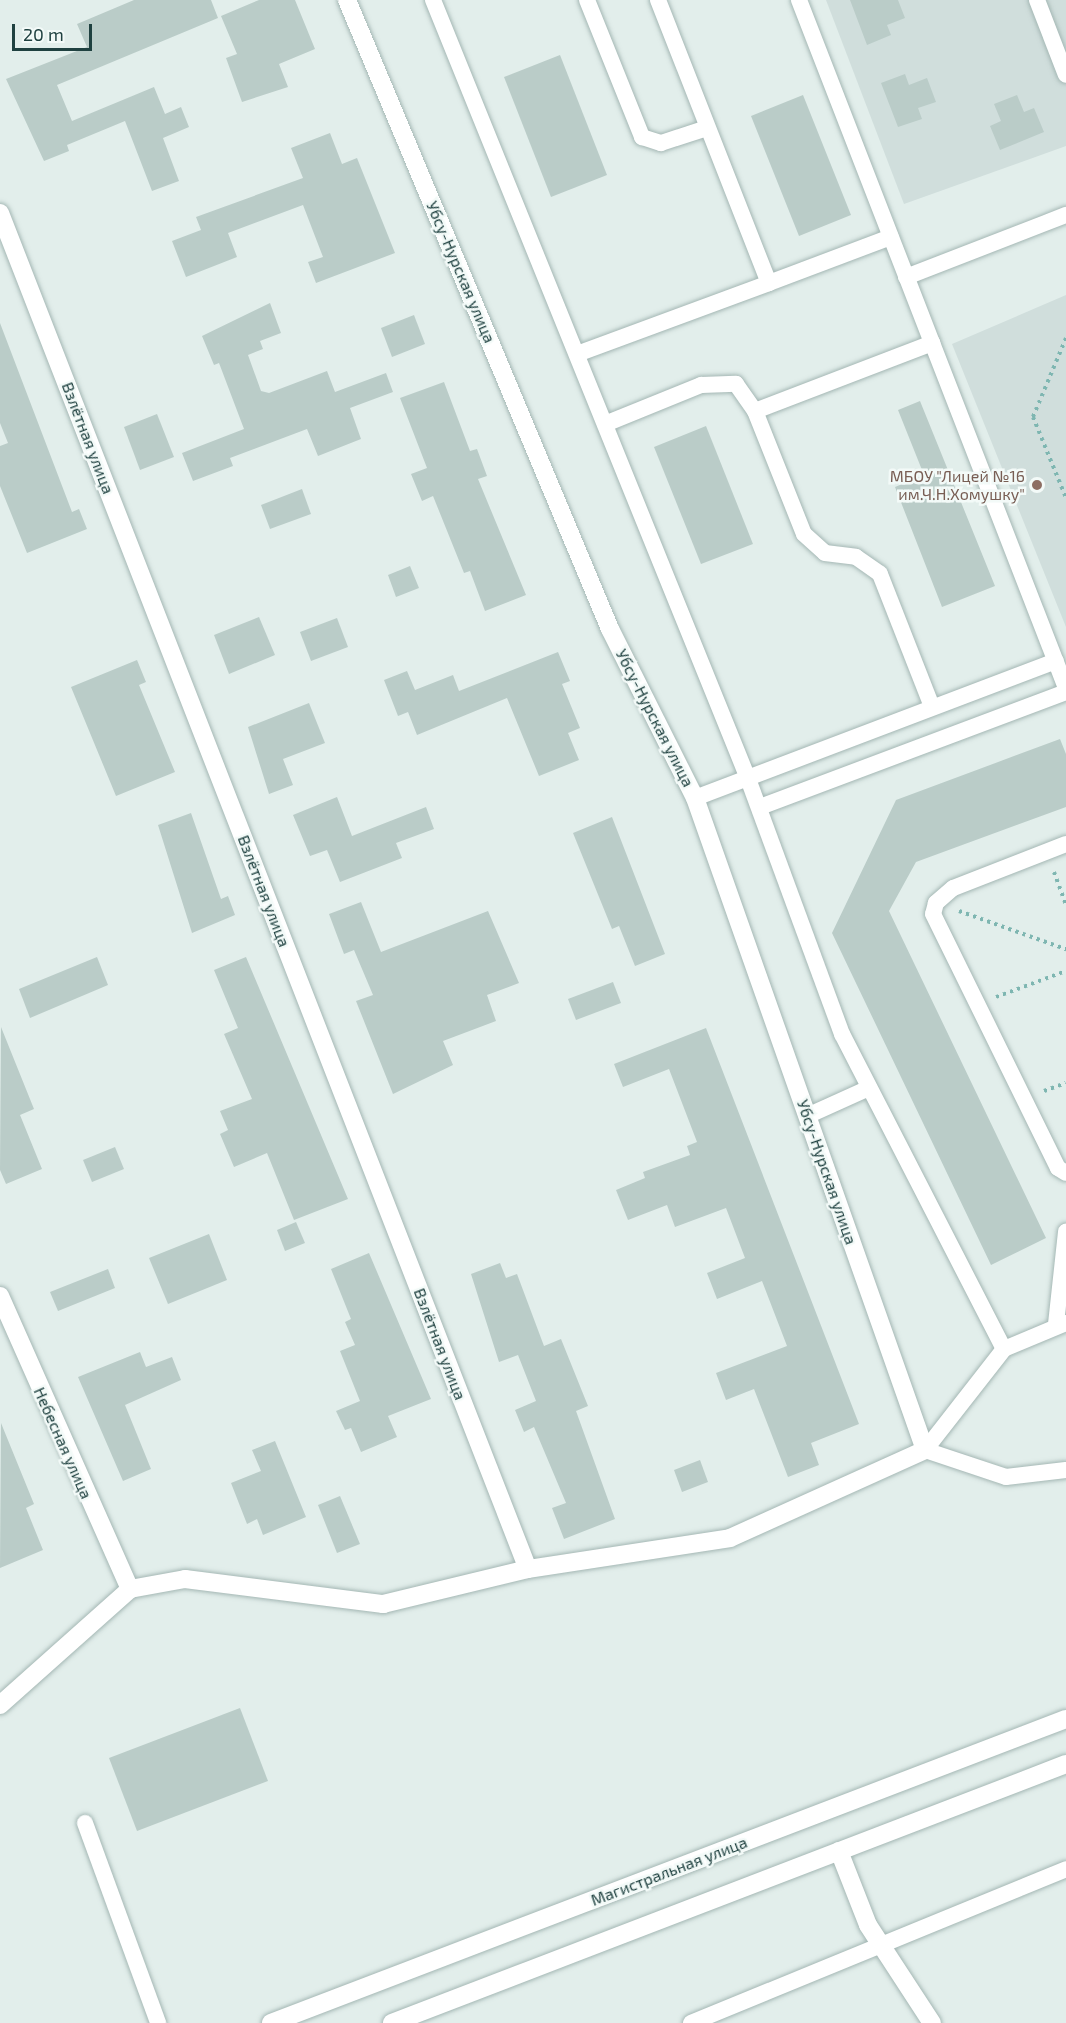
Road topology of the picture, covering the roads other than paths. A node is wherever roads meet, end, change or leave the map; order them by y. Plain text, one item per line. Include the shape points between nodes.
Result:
1 (347, 0) edge
2 (432, 0) edge
3 (587, 0) edge
4 (658, 0) edge
5 (798, 0) edge
6 (1037, 0) edge
7 (1066, 75) edge
8 (707, 128) junction
9 (0, 213) edge
10 (1066, 214) edge
11 (891, 237) junction
12 (906, 277) junction
13 (769, 283) junction
14 (932, 343) junction
15 (577, 354) junction
16 (756, 411) junction
17 (605, 424) junction
18 (1056, 661) junction
19 (1066, 690) edge
20 (932, 707) junction
21 (747, 776) junction
22 (695, 798) junction
23 (760, 807) junction
24 (1066, 844) edge
25 (868, 1089) junction
26 (807, 1116) junction
27 (1066, 1173) edge
28 (1066, 1232) edge
29 (0, 1296) edge
30 (1061, 1324) edge
31 (1004, 1349) junction
32 (925, 1450) junction
33 (1066, 1470) edge
34 (528, 1569) junction
35 (130, 1588) junction
36 (0, 1705) edge
37 (1066, 1719) edge
38 (1066, 1764) edge
39 (85, 1823) dead end
40 (839, 1851) junction
41 (1066, 1869) edge
42 (882, 1946) junction
43 (158, 2023) edge
44 (271, 2023) edge
45 (392, 2023) edge
46 (691, 2023) edge
47 (932, 2023) edge

1 - 22 street, Убсу-Нурская улица via 610,629
2 - 15 lane
3 - 8 lane via 642,137 661,143
4 - 8 lane
5 - 11 lane
6 - 7 lane
8 - 13 lane
9 - 34 street, Взлётная улица
10 - 12 lane
11 - 12 lane
11 - 13 lane
12 - 14 lane
13 - 15 lane
14 - 16 lane
14 - 18 lane
15 - 17 lane
16 - 17 lane via 736,384 721,381
16 - 20 lane via 804,534 825,553 856,557 880,574
17 - 21 lane
18 - 19 lane
18 - 20 lane
19 - 23 lane
20 - 21 lane
21 - 22 lane
21 - 23 lane
22 - 26 street, Убсу-Нурская улица
23 - 25 lane via 842,1034
24 - 27 lane via 953,888 936,903 935,926 1058,1168
25 - 26 lane
25 - 31 lane
26 - 32 street, Убсу-Нурская улица
28 - 30 lane
29 - 35 street, Небесная улица
30 - 31 lane
31 - 32 lane
32 - 33 lane via 1006,1477
32 - 34 street via 730,1538
34 - 35 street via 383,1604 185,1579
35 - 36 street
37 - 44 street, Магистральная улица
38 - 40 street
39 - 43 lane
40 - 42 street via 868,1925
40 - 45 street
41 - 42 lane
42 - 46 lane
42 - 47 street

